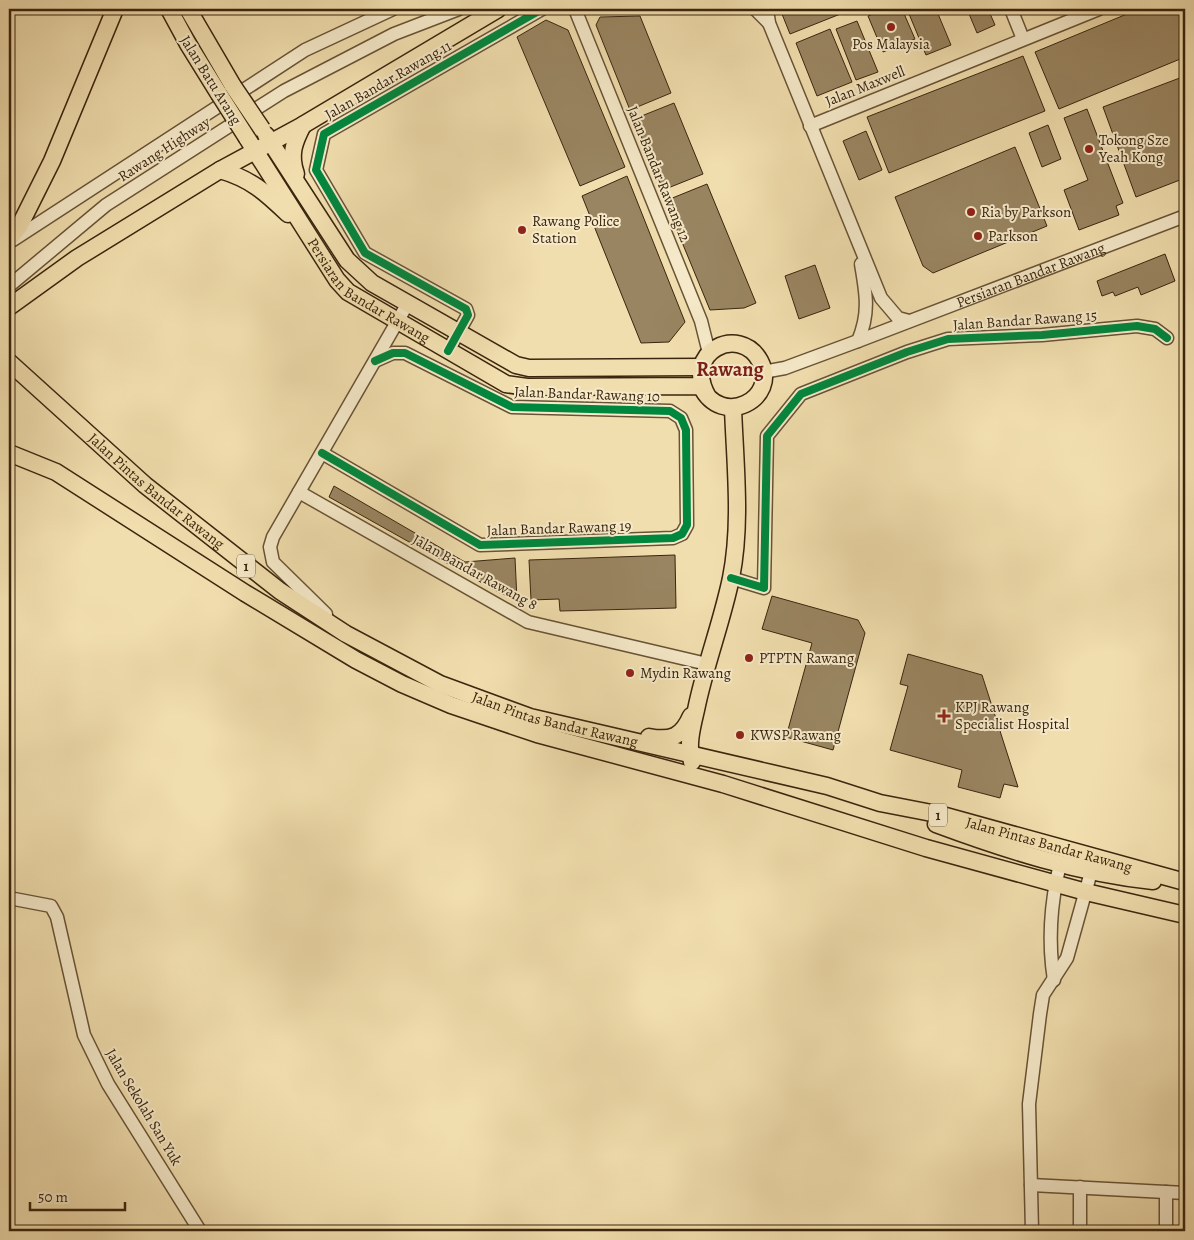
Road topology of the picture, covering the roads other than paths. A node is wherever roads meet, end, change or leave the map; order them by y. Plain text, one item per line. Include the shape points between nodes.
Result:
1 (115, 9) edge
2 (169, 9) edge
3 (188, 9) edge
4 (393, 9) edge
5 (459, 9) edge
6 (498, 9) edge
7 (542, 9) edge
8 (575, 9) edge
9 (755, 9) edge
10 (767, 9) edge
11 (1011, 9) edge
12 (1099, 9) edge
13 (769, 24) junction
14 (1023, 39) junction
15 (226, 90) junction
16 (303, 125) junction
17 (810, 126) junction
18 (266, 135) junction
19 (251, 144) junction
20 (220, 170) junction
21 (302, 187) junction
22 (1185, 216) edge
23 (307, 233) junction
24 (9, 238) edge
25 (9, 243) edge
26 (857, 244) junction
27 (9, 286) edge
28 (408, 303) junction
29 (9, 308) edge
30 (909, 321) junction
31 (397, 322) junction
32 (459, 332) junction
33 (1167, 338) dead end
34 (858, 341) junction
35 (448, 351) junction
36 (705, 360) junction
37 (375, 361) junction
38 (13, 366) edge
39 (763, 372) junction
40 (705, 392) junction
41 (733, 408) junction
42 (9, 453) edge
43 (322, 453) junction
44 (299, 492) junction
45 (673, 538) joint
46 (731, 578) junction
47 (346, 634) junction
48 (706, 664) junction
49 (699, 698) junction
50 (510, 710) junction
51 (690, 752) junction
52 (723, 784) junction
53 (880, 803) junction
54 (1060, 864) junction
55 (1091, 872) junction
56 (1185, 883) edge
57 (1056, 884) junction
58 (1086, 892) junction
59 (9, 898) edge
60 (1185, 915) edge
61 (1054, 980) junction
62 (1031, 1185) junction
63 (1080, 1187) junction
64 (1166, 1192) junction
65 (1185, 1193) edge
66 (200, 1231) edge
67 (1032, 1231) edge
68 (1080, 1231) edge
69 (1166, 1231) edge

1 - 24 main road via 52,161 19,227
2 - 15 main road, Jalan Batu Arang via 188,44
3 - 15 main road
4 - 25 street, Rawang Highway via 305,50
5 - 27 street, Rawang Highway via 394,34 284,91 106,206
6 - 16 main road
7 - 32 street, Jalan Bandar Rawang 11 via 324,134 316,170 365,253 466,310 468,315
8 - 36 street, Jalan Bandar Rawang 12 via 701,321
9 - 13 street
10 - 13 street
11 - 14 street
12 - 14 street, Jalan Maxwell
13 - 17 street
14 - 17 street, Jalan Maxwell
15 - 18 main road, Persiaran Bandar Rawang, bridge
15 - 19 main road, Jalan Batu Arang, bridge
16 - 18 main road
16 - 21 main road via 292,151 292,163
17 - 26 street
18 - 19 main road
18 - 21 main road, Persiaran Bandar Rawang
19 - 20 main road
19 - 23 main road, Persiaran Bandar Rawang
20 - 23 main road via 242,176 257,185
20 - 29 main road via 77,258
21 - 28 main road, Persiaran Bandar Rawang via 347,260 372,283
22 - 30 street, Persiaran Bandar Rawang
23 - 31 main road, Persiaran Bandar Rawang via 348,292
26 - 30 street via 885,304 898,318
26 - 34 street via 867,299 866,324
28 - 31 street
28 - 32 main road, Persiaran Bandar Rawang
30 - 34 street, Persiaran Bandar Rawang
31 - 35 main road, Persiaran Bandar Rawang
31 - 37 street
32 - 35 street, Jalan Bandar Rawang 11
32 - 36 main road, Persiaran Bandar Rawang via 516,365 529,368
33 - 46 street, Jalan Bandar Rawang 15 via 1155,329 1138,326 948,339 801,394 767,436 764,588
34 - 39 street, Persiaran Bandar Rawang via 785,368
35 - 40 main road, Persiaran Bandar Rawang via 514,386
36 - 39 main road via 726,344 740,345 755,354
36 - 40 main road
37 - 43 street
37 - 45 street, Jalan Bandar Rawang 10 via 393,353 405,353 512,407 670,411 681,418 686,430 687,525 682,534
38 - 47 main road, Jalan Pintas Bandar Rawang / 1 via 145,485 211,539 280,591
39 - 41 main road via 761,388 756,396 748,403
40 - 41 main road via 716,404
41 - 46 main road via 737,532
42 - 52 main road, Jalan Pintas Bandar Rawang / 1 via 56,472 245,593 402,684 482,717
43 - 44 street
43 - 45 street, Jalan Bandar Rawang 19 via 480,545
44 - 47 street via 273,537 270,547 273,562
44 - 48 street, Jalan Bandar Rawang 8 via 528,622
46 - 48 main road
47 - 50 main road, Jalan Pintas Bandar Rawang / 1 via 440,684
48 - 49 main road
49 - 50 main road via 686,727 677,736 668,738
49 - 51 main road
50 - 51 main road, Jalan Pintas Bandar Rawang / 1 via 599,734
51 - 52 main road via 693,765
51 - 53 main road, Jalan Pintas Bandar Rawang / 1 via 827,786
52 - 57 main road, Jalan Pintas Bandar Rawang / 1 via 926,848
53 - 54 main road via 983,841
53 - 56 main road, Jalan Pintas Bandar Rawang / 1 via 942,815
54 - 55 main road
54 - 57 street
55 - 56 main road
55 - 58 street
57 - 58 main road, Jalan Pintas Bandar Rawang / 1
57 - 61 street via 1050,956
58 - 60 main road, Jalan Pintas Bandar Rawang / 1
58 - 61 street via 1067,958
59 - 66 street, Jalan Sekolah San Yuk via 51,906 57,916 84,1035 108,1084
61 - 62 street via 1043,995 1029,1104
62 - 63 street
62 - 67 street
63 - 64 street
63 - 68 street
64 - 65 street
64 - 69 street

